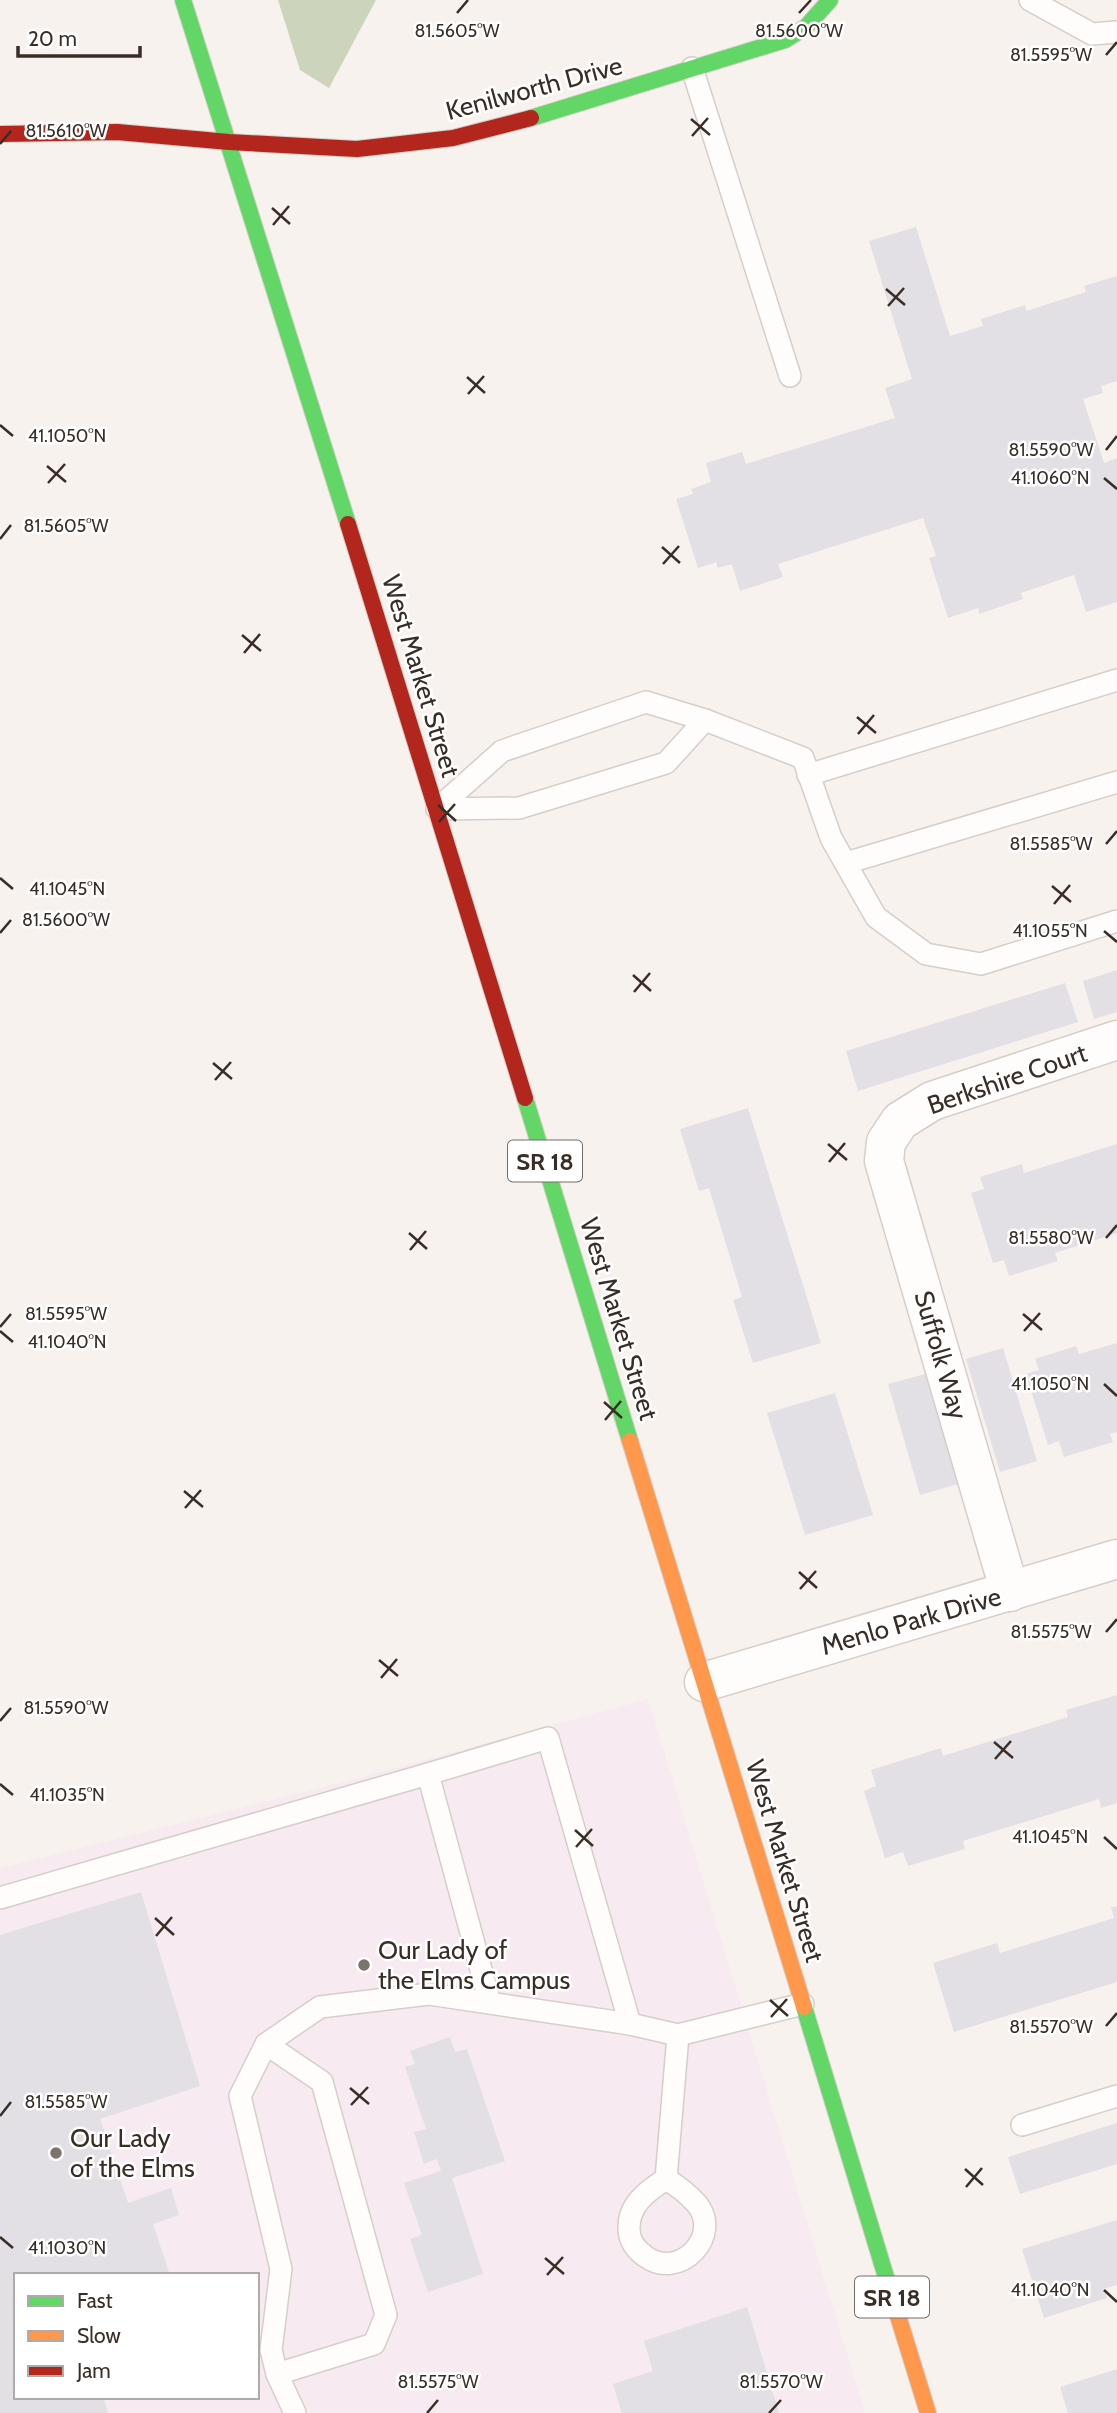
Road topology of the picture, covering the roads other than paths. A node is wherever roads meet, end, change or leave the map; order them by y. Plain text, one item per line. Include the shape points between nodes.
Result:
1 (183, 0) edge
2 (830, 0) edge
3 (1030, 0) edge
4 (1117, 32) edge
5 (692, 68) junction
6 (0, 134) edge
7 (229, 142) junction
8 (790, 376) dead end
9 (1117, 680) edge
10 (705, 720) junction
11 (808, 775) junction
12 (1117, 782) edge
13 (437, 809) junction
14 (846, 863) junction
15 (1117, 921) edge
16 (1117, 1041) edge
17 (900, 1121) joint
18 (1117, 1559) edge
19 (1010, 1592) junction
20 (704, 1682) junction
21 (428, 1773) junction
22 (0, 1898) edge
23 (490, 2003) junction
24 (803, 2004) junction
25 (630, 2024) junction
26 (678, 2035) junction
27 (266, 2044) junction
28 (1117, 2096) edge
29 (1022, 2125) dead end
30 (666, 2179) dead end
31 (277, 2374) junction
32 (295, 2413) edge
33 (928, 2413) edge

1 - 7 main road, West Market Street / SR 18
2 - 5 main road, Kenilworth Drive via 798,34
3 - 4 lane via 1092,34
5 - 7 main road, Kenilworth Drive via 453,138 357,149
5 - 8 lane
6 - 7 main road, Kenilworth Drive via 117,132
7 - 13 main road, West Market Street / SR 18
9 - 11 lane
10 - 11 lane via 803,758
10 - 13 lane via 666,763 519,808
10 - 13 lane via 646,702 502,751
11 - 14 lane via 831,838
12 - 14 lane
13 - 20 main road, West Market Street / SR 18
14 - 15 lane via 876,917 926,954 981,964
16 - 17 street, Berkshire Court via 932,1101
17 - 19 street, Suffolk Way via 886,1142 884,1161
18 - 19 street, Menlo Park Drive
19 - 20 street, Menlo Park Drive
20 - 24 main road, West Market Street / SR 18
21 - 22 lane
21 - 23 lane
21 - 25 lane via 548,1738
23 - 25 lane
23 - 27 lane via 429,1994 320,2007
24 - 26 lane
24 - 33 main road, West Market Street / SR 18
25 - 26 lane
26 - 30 lane
27 - 31 lane via 240,2096 281,2269 271,2350
27 - 31 lane via 322,2082 386,2315 374,2344
28 - 29 lane
31 - 32 lane

